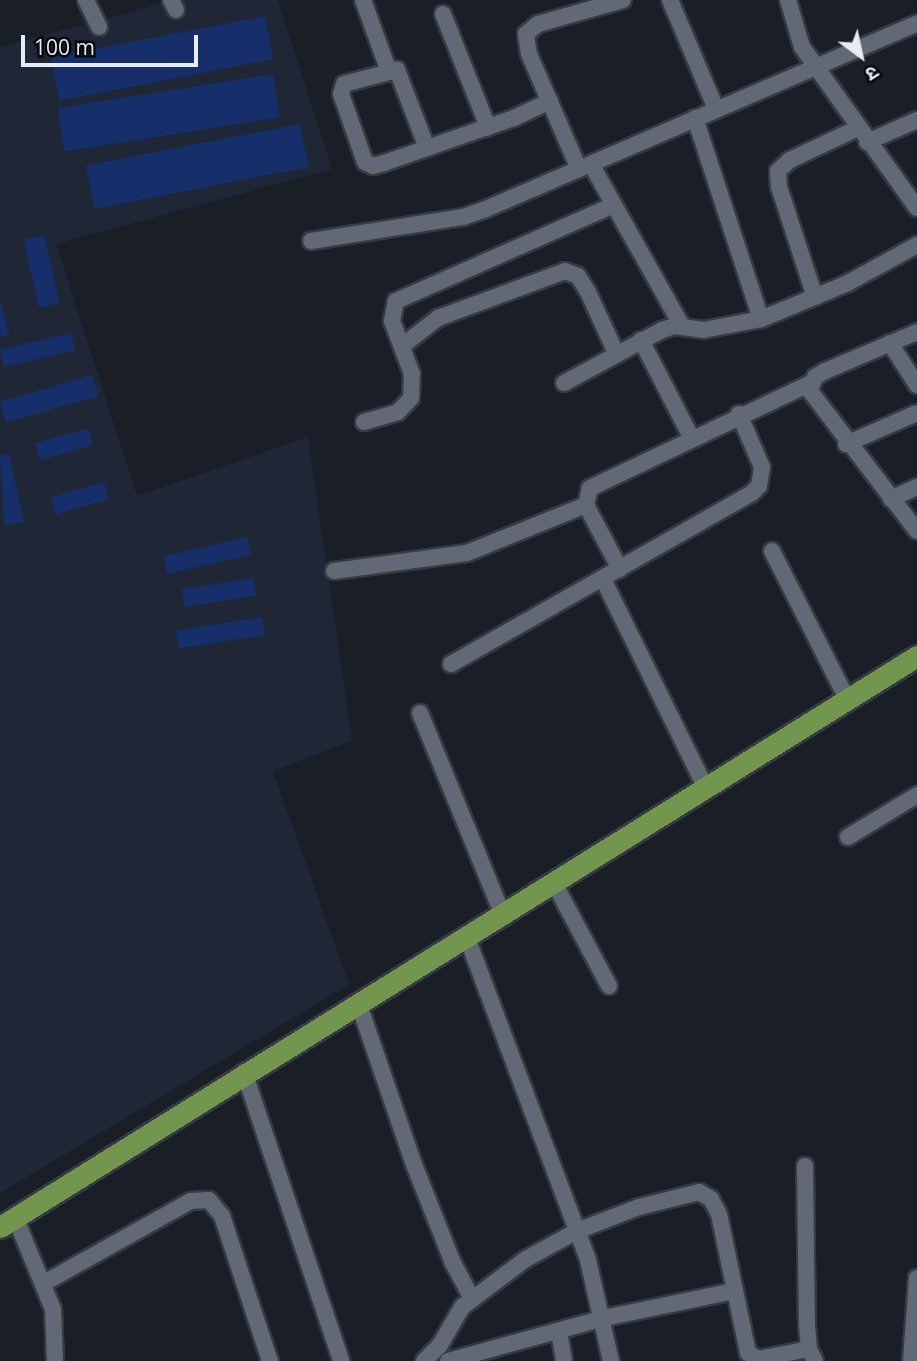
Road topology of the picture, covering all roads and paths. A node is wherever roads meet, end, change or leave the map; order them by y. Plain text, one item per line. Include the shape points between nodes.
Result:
1 (86, 0) edge
2 (363, 0) edge
3 (623, 0) edge
4 (670, 0) edge
5 (788, 0) edge
6 (443, 14) dead end
7 (917, 23) edge
8 (99, 27) dead end
9 (815, 66) junction
10 (388, 69) junction
11 (550, 101) junction
12 (716, 109) junction
13 (695, 118) junction
14 (917, 120) edge
15 (488, 127) junction
16 (858, 128) junction
17 (867, 142) junction
18 (427, 148) junction
19 (585, 166) junction
20 (614, 205) junction
21 (917, 208) edge
22 (311, 241) dead end
23 (917, 245) edge
24 (815, 297) junction
25 (761, 319) junction
26 (682, 327) junction
27 (917, 332) edge
28 (641, 340) junction
29 (890, 343) junction
30 (402, 346) junction
31 (616, 353) junction
32 (564, 383) dead end
33 (810, 383) junction
34 (917, 384) edge
35 (917, 413) edge
36 (739, 414) junction
37 (364, 422) dead end
38 (691, 437) junction
39 (846, 444) junction
40 (917, 487) edge
41 (891, 499) junction
42 (586, 505) junction
43 (917, 531) edge
44 (772, 551) dead end
45 (620, 569) junction
46 (334, 571) dead end
47 (603, 579) junction
48 (917, 656) edge
49 (451, 664) dead end
50 (847, 699) junction
51 (420, 713) dead end
52 (705, 786) junction
53 (917, 795) edge
54 (848, 836) dead end
55 (553, 881) junction
56 (502, 913) junction
57 (466, 935) junction
58 (609, 986) dead end
59 (358, 1002) junction
60 (244, 1072) junction
61 (805, 1166) dead end
62 (8, 1222) edge
63 (577, 1231) junction
64 (917, 1278) edge
65 (44, 1283) junction
66 (734, 1291) junction
67 (472, 1298) junction
68 (604, 1318) junction
69 (558, 1332) junction
70 (812, 1355) edge
71 (485, 1357) edge
72 (437, 1359) edge
73 (55, 1361) edge
74 (270, 1361) edge
75 (341, 1361) edge
76 (564, 1361) edge
77 (611, 1361) edge
78 (911, 1361) edge

1 - 8 street
2 - 10 street
3 - 11 street via 538,24 526,34 529,54
4 - 12 street
5 - 9 street via 802,47
6 - 15 street
7 - 9 street
9 - 12 street
9 - 16 street
10 - 18 street via 399,73
10 - 18 street via 341,88 365,162 373,166
11 - 15 street
11 - 19 street
12 - 13 street
13 - 19 street
13 - 25 street
14 - 17 street
15 - 18 street
16 - 17 street
16 - 24 street via 790,160 778,171 779,187
17 - 21 street
19 - 20 street
19 - 22 street via 463,217
20 - 26 street
20 - 30 street via 396,301 392,321
23 - 24 street
24 - 25 street
25 - 26 street via 703,330
26 - 28 street
27 - 29 street
28 - 31 street
28 - 38 street
29 - 33 street via 825,371
29 - 34 street
30 - 31 street via 438,318 565,271 573,272 583,284
30 - 37 street via 412,374 411,398 398,412
31 - 32 street
33 - 36 street
33 - 39 street via 812,399
35 - 39 street
36 - 38 street
36 - 45 street via 762,467 759,486
38 - 42 street via 595,484 586,492
39 - 41 street
40 - 41 street
41 - 43 street
42 - 45 street
42 - 46 street via 467,553
44 - 50 street
45 - 47 street
47 - 49 street
47 - 52 street
48 - 50 main road
50 - 52 main road
51 - 56 street
52 - 55 main road
53 - 54 street
55 - 56 main road
55 - 58 street
56 - 57 main road
57 - 59 main road
57 - 63 street
59 - 60 main road
59 - 67 street via 413,1163 453,1264
60 - 62 main road
60 - 75 street
61 - 70 street
62 - 65 street
63 - 66 street via 639,1207 686,1194 706,1195 719,1213
63 - 67 street
63 - 68 street
64 - 78 street
65 - 73 street via 53,1308
65 - 74 street via 191,1201 209,1200 222,1216
66 - 68 street
66 - 70 street via 744,1345 752,1357
67 - 72 street via 455,1313
68 - 69 street
68 - 77 street
69 - 71 street
69 - 76 street
71 - 72 street

